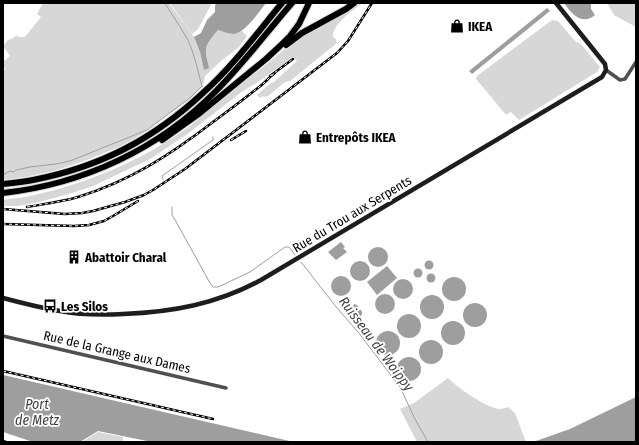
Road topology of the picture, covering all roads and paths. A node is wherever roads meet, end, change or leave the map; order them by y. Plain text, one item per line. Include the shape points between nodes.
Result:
1 (282, 3) edge
2 (292, 3) edge
3 (309, 3) edge
4 (354, 3) edge
5 (556, 3) edge
6 (266, 59) junction
7 (636, 62) edge
8 (606, 70) junction
9 (133, 153) junction
10 (3, 184) edge
11 (3, 193) edge
12 (3, 298) edge
13 (3, 336) edge
14 (226, 388) dead end

1 - 10 highway via 205,92 140,141 92,164 32,180
2 - 9 highway via 230,76 204,102 175,126
3 - 6 highway via 293,33
4 - 6 highway via 302,33
5 - 8 street via 605,64
6 - 9 highway via 182,127 156,144
7 - 8 street via 625,79 620,80
8 - 12 street, Rue du Trou aux Serpents via 600,79 275,273 225,297 167,311 109,315 59,311
9 - 11 highway via 66,181
13 - 14 street, Rue de la Grange aux Dames

